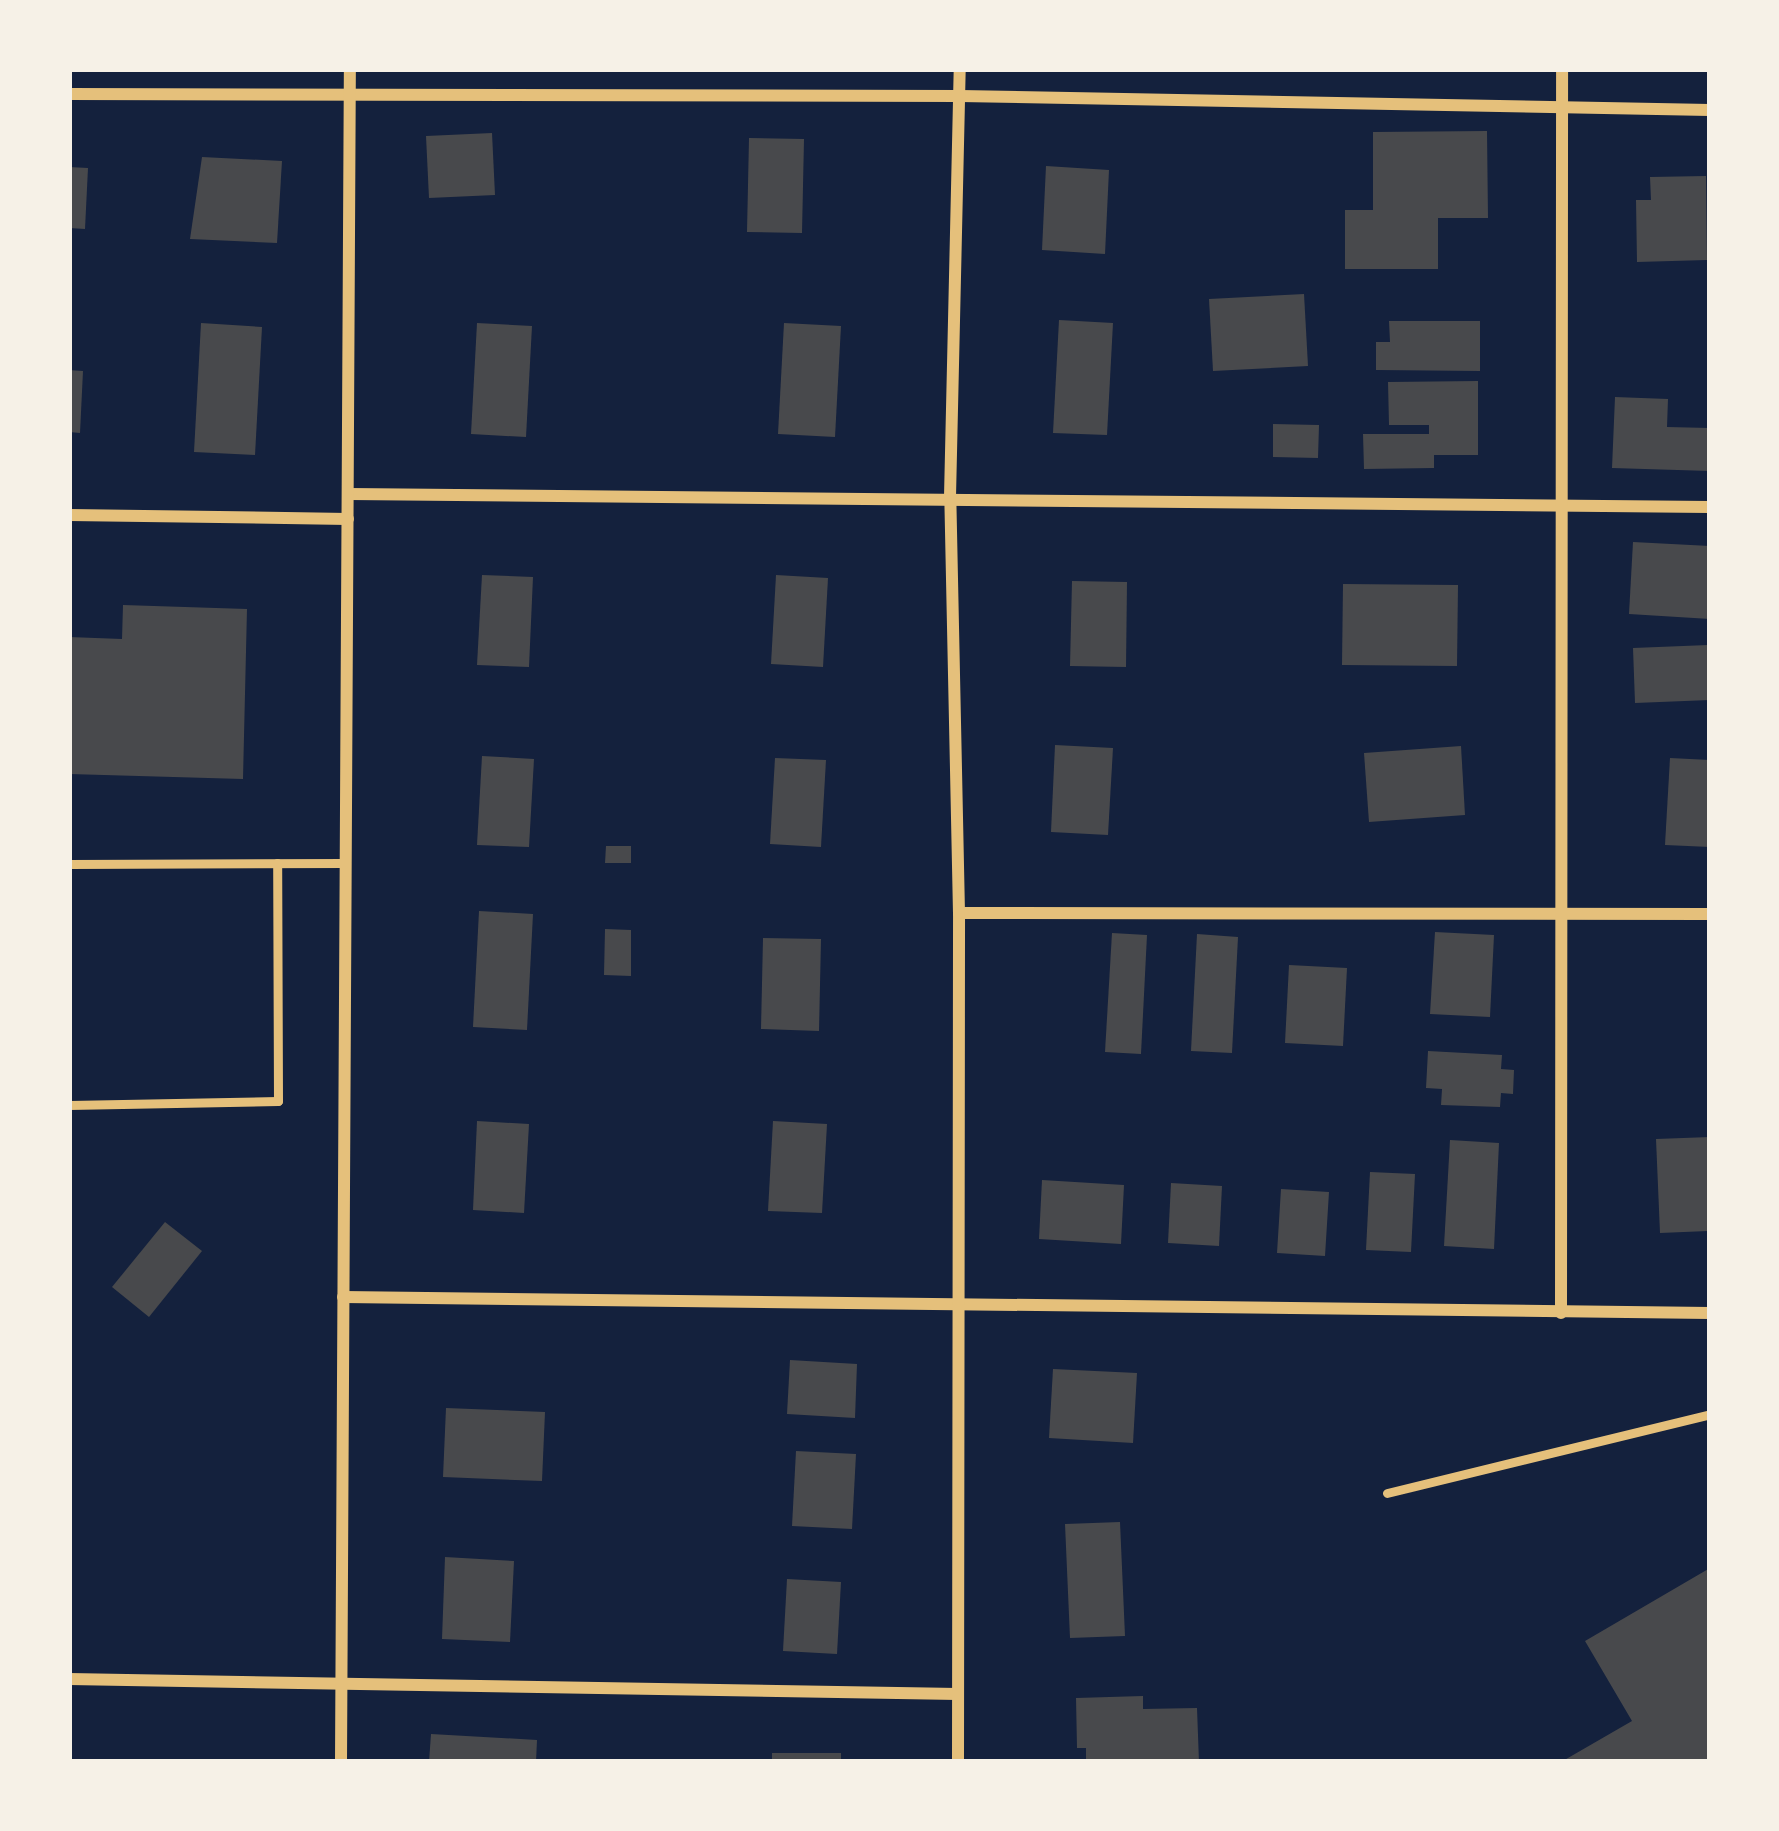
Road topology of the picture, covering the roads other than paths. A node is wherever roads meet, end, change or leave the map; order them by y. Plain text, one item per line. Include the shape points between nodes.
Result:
1 (350, 69) edge
2 (960, 69) edge
3 (1562, 69) edge
4 (350, 91) junction
5 (69, 94) edge
6 (960, 96) junction
7 (1562, 110) junction
8 (1710, 110) edge
9 (349, 494) junction
10 (950, 497) junction
11 (1558, 505) junction
12 (1710, 507) edge
13 (69, 515) edge
14 (349, 519) junction
15 (278, 863) junction
16 (346, 863) junction
17 (69, 864) edge
18 (959, 913) junction
19 (1561, 914) junction
20 (1710, 914) edge
21 (69, 1105) edge
22 (343, 1298) junction
23 (956, 1299) junction
24 (1561, 1313) junction
25 (1710, 1313) edge
26 (1710, 1414) edge
27 (1387, 1493) dead end
28 (69, 1679) edge
29 (340, 1679) junction
30 (958, 1694) junction
31 (341, 1762) edge
32 (958, 1762) edge

1 - 4 street
2 - 6 street
3 - 7 street
4 - 5 street
4 - 6 street
4 - 9 street
6 - 7 street
6 - 10 street
7 - 8 street
7 - 11 street
9 - 10 street
9 - 14 street
10 - 11 street
10 - 18 street
11 - 12 street
11 - 19 street
13 - 14 street
14 - 16 street
15 - 16 lane
15 - 17 lane
15 - 21 lane via 278,1102
16 - 22 street
18 - 19 street
18 - 23 street
19 - 20 street
19 - 24 street
22 - 23 street
22 - 29 street
23 - 24 street
23 - 30 street
24 - 25 street
26 - 27 lane
28 - 29 street
29 - 30 street
29 - 31 street
30 - 32 street

